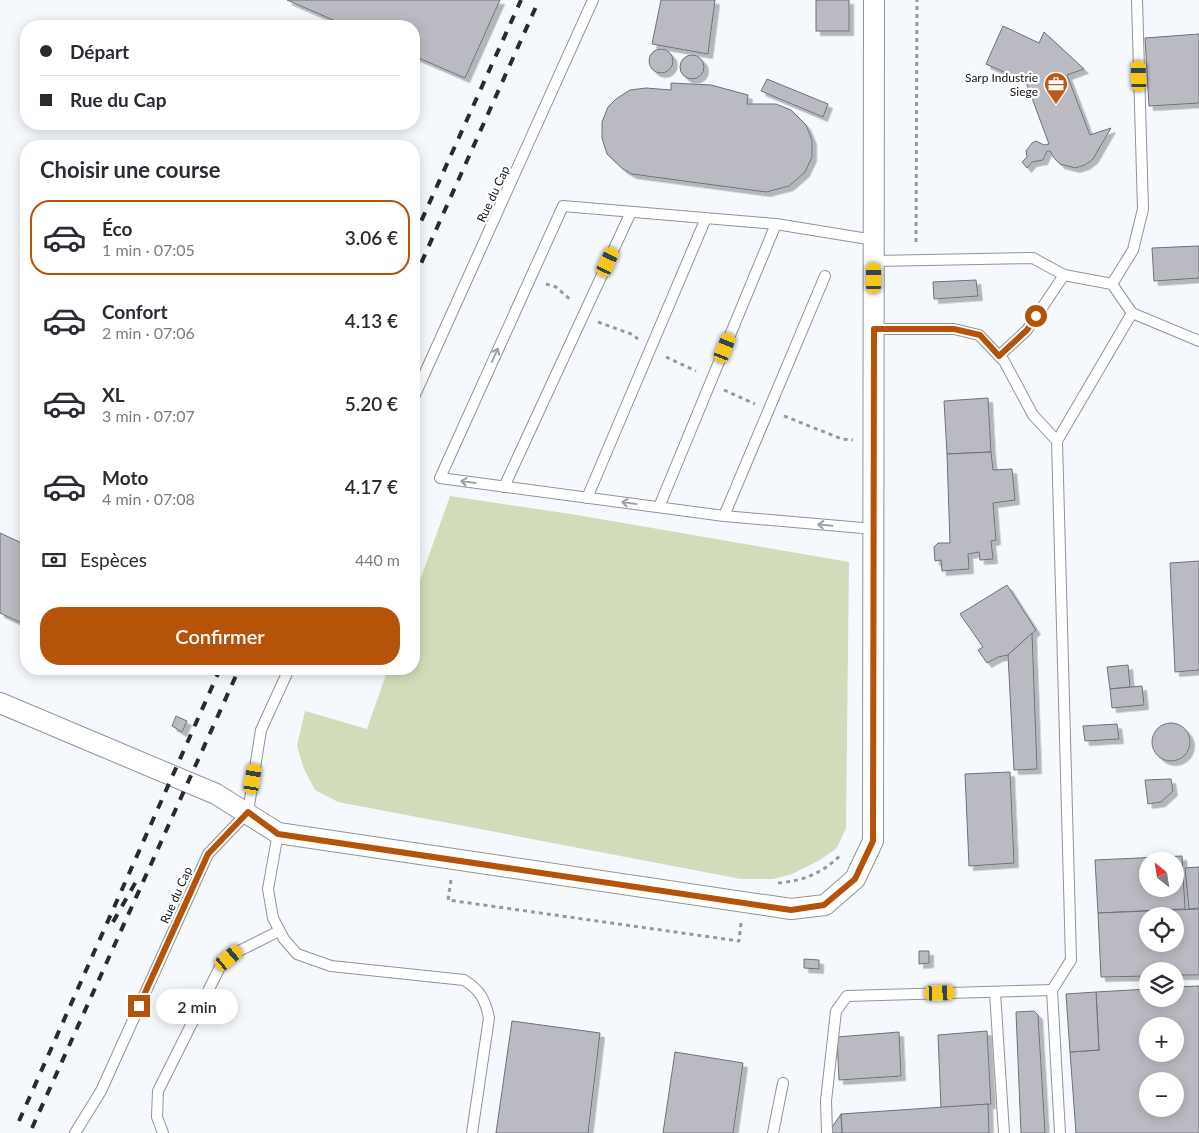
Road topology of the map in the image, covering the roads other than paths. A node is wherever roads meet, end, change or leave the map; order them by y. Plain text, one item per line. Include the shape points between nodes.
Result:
1 (593, 0) edge
2 (874, 0) edge
3 (1137, 0) edge
4 (632, 212) junction
5 (706, 218) junction
6 (776, 224) junction
7 (874, 240) junction
8 (874, 261) junction
9 (1064, 275) junction
10 (825, 276) dead end
11 (1112, 284) junction
12 (1132, 312) junction
13 (874, 329) junction
14 (1199, 341) edge
15 (999, 356) junction
16 (420, 384) edge
17 (1057, 441) junction
18 (504, 487) junction
19 (587, 498) junction
20 (659, 507) junction
21 (724, 516) junction
22 (874, 529) junction
23 (286, 675) edge
24 (0, 703) edge
25 (248, 812) junction
26 (278, 834) junction
27 (279, 931) junction
28 (1052, 990) junction
29 (995, 992) junction
30 (783, 1083) dead end
31 (75, 1133) edge
32 (163, 1133) edge
33 (472, 1133) edge
34 (773, 1133) edge
35 (827, 1133) edge
36 (1004, 1133) edge
37 (1060, 1133) edge

1 - 16 lane, Rue du Cap
2 - 7 street
3 - 11 lane via 1142,209 1133,250
4 - 5 lane
4 - 18 lane
18 -> 4 lane via 440,478 563,206
5 - 6 lane
5 - 19 lane
6 - 7 lane
6 - 20 lane
7 - 8 street
8 - 9 lane via 1033,258
8 - 13 street
9 - 11 lane
9 - 15 lane via 1027,330
10 - 21 lane
11 - 12 lane
12 - 14 lane
12 - 17 lane
13 - 15 lane via 954,329 980,335
13 - 22 street
15 - 17 lane via 1033,415
17 - 28 lane via 1071,960
18 - 19 lane
20 -> 19 lane
20 - 21 lane
22 -> 21 lane
22 - 26 street via 873,841 855,879 824,905 791,910
23 - 25 lane via 261,730
24 - 25 street via 216,794
25 - 26 street
25 - 31 lane, Rue du Cap via 208,854 101,1091
26 - 27 lane via 268,889 273,918
27 - 32 lane via 237,952 221,965 158,1091 157,1117
27 - 33 lane via 297,954 331,966 464,980 478,989 486,1003 489,1018
28 - 29 lane
28 - 37 lane
29 - 35 lane via 847,996 836,1011 826,1101
29 - 36 lane
30 - 34 lane

